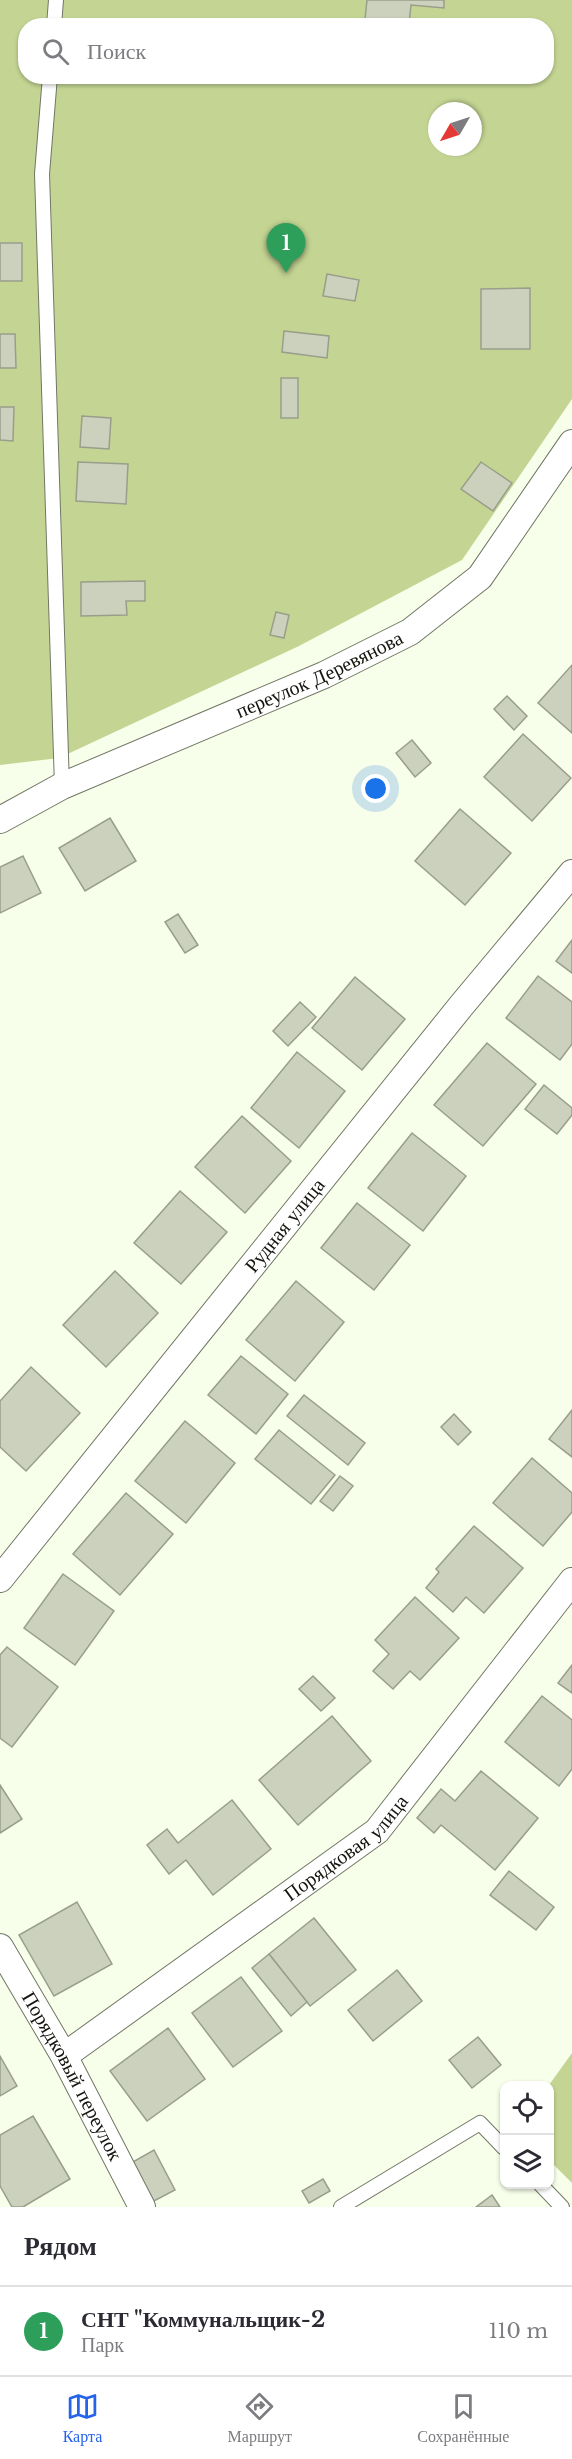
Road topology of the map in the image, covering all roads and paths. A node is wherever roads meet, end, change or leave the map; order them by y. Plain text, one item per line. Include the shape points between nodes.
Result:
1 (56, 0) edge
2 (55, 18) edge
3 (49, 84) edge
4 (572, 442) edge
5 (62, 786) junction
6 (0, 820) edge
7 (572, 873) edge
8 (0, 1579) edge
9 (572, 1581) edge
10 (0, 1947) edge
11 (64, 2056) junction
12 (500, 2144) edge
13 (545, 2189) edge
14 (141, 2207) edge
15 (341, 2207) edge
16 (562, 2207) edge

1 - 2 lane
3 - 5 lane via 42,174
4 - 5 street, переулок Деревянова via 480,577 410,632 324,675
5 - 6 street, переулок Деревянова
7 - 8 street, Рудная улица
9 - 11 street, Порядковая улица via 377,1831
10 - 11 street, Порядковый переулок
11 - 14 street, Порядковый переулок
12 - 15 lane via 480,2123
13 - 16 lane

